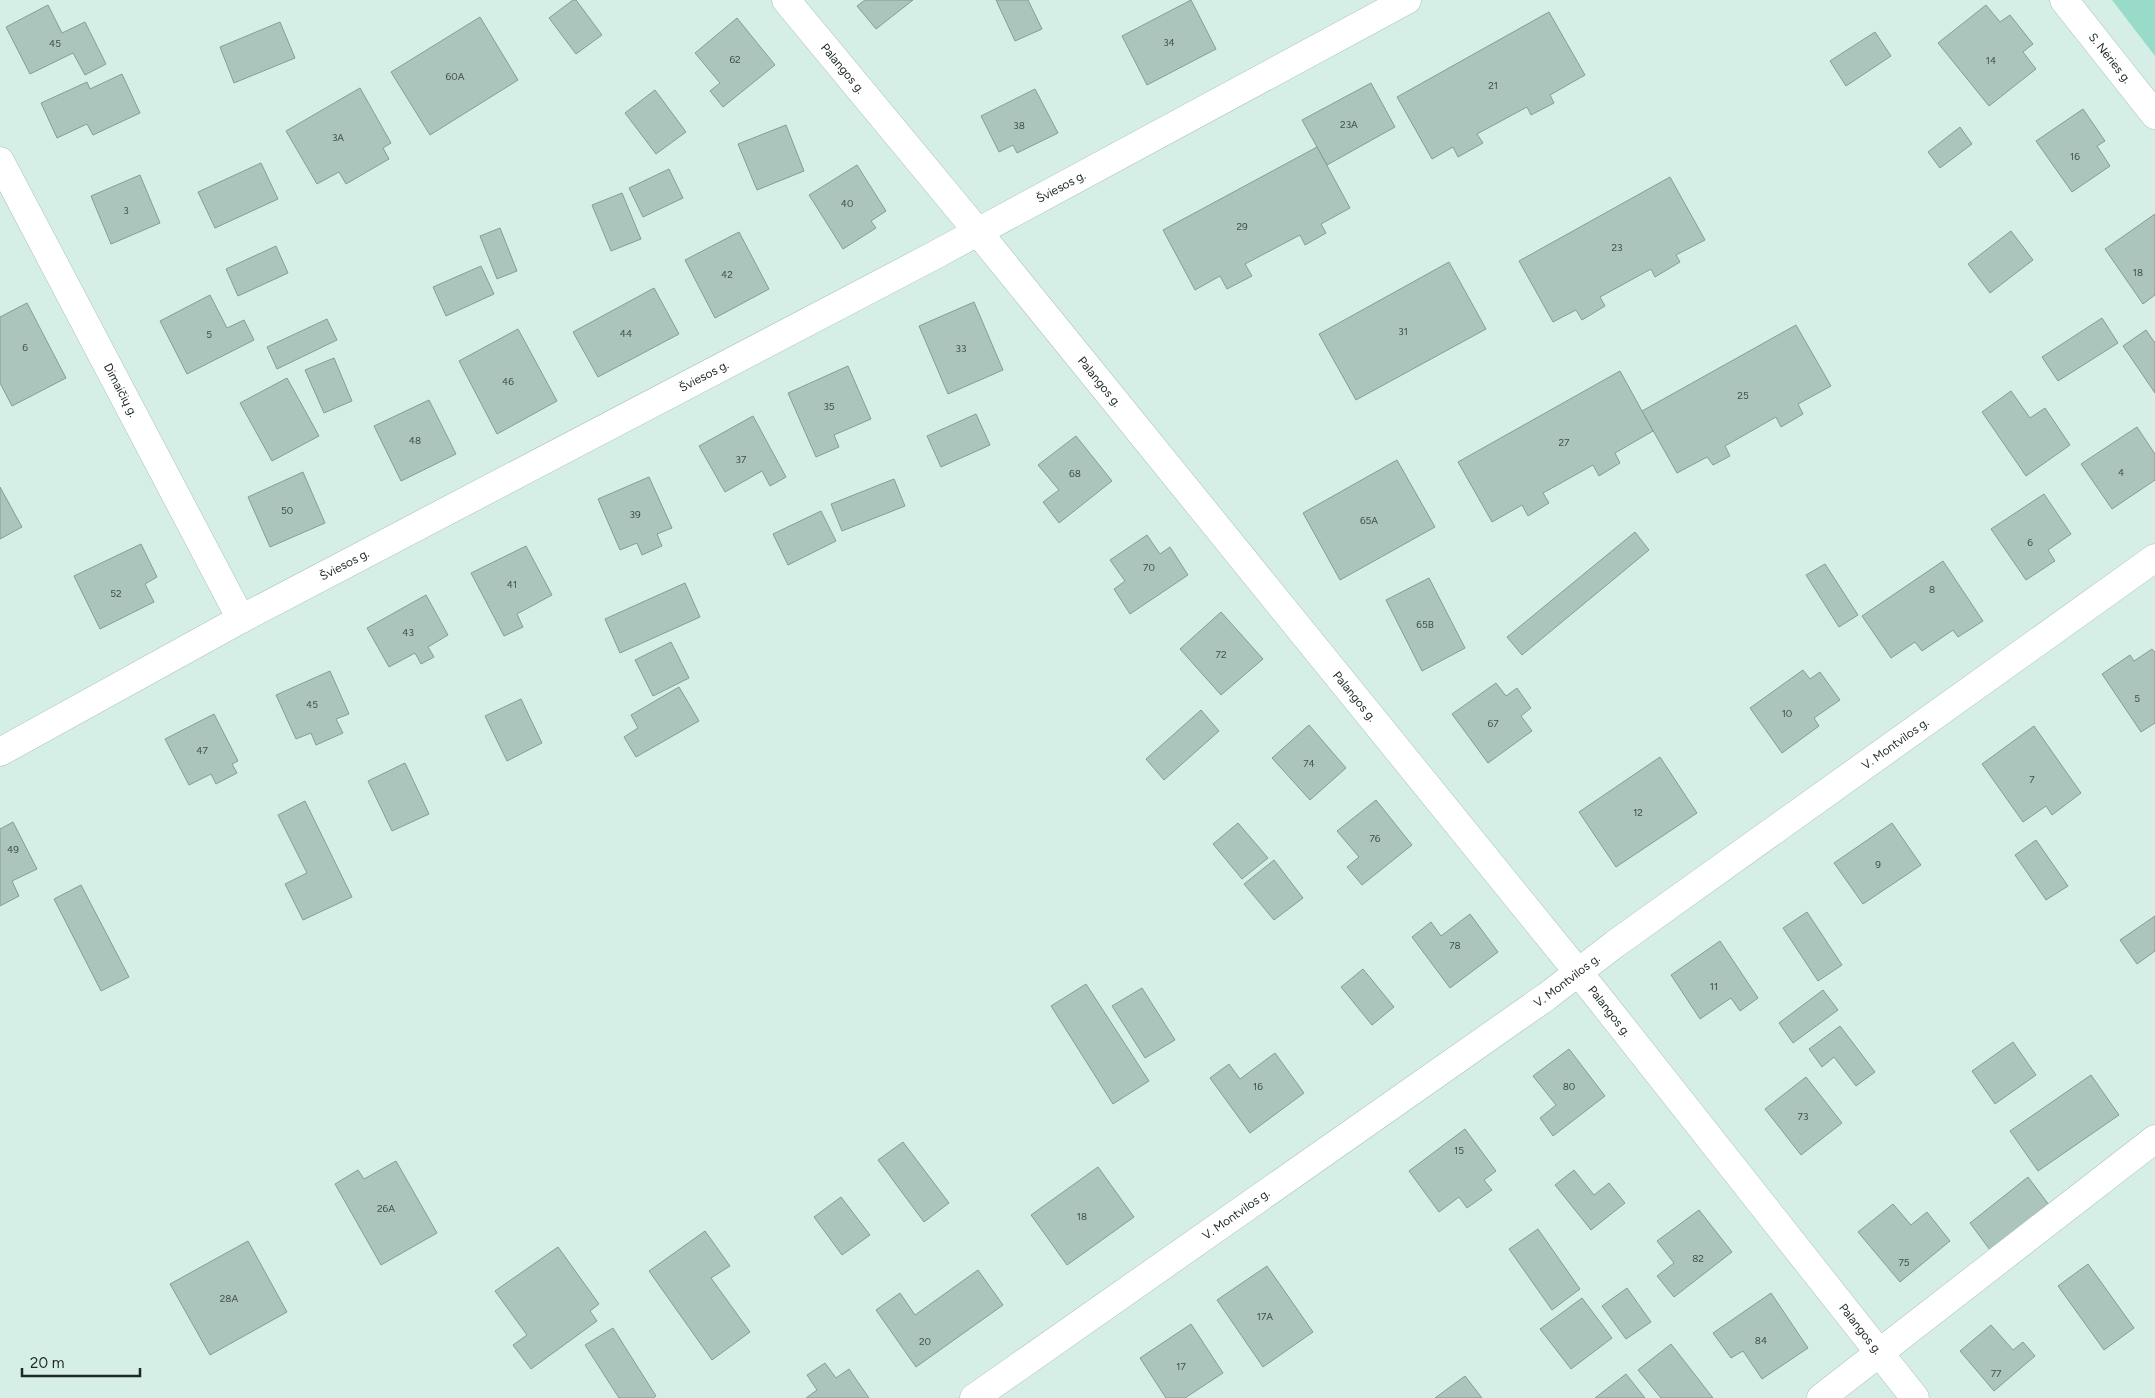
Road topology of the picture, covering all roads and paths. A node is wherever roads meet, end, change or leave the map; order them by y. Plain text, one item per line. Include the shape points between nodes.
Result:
1 (786, 0) edge
2 (1407, 0) edge
3 (2064, 0) edge
4 (2155, 115) edge
5 (0, 161) edge
6 (978, 232) junction
7 (2155, 558) edge
8 (241, 619) junction
9 (0, 752) edge
10 (1578, 972) junction
11 (2155, 1139) edge
12 (1879, 1351) junction
13 (974, 1398) edge
14 (1821, 1398) edge
15 (1915, 1398) edge

1 - 6 street, Palangos g.
2 - 6 street, Šviesos g.
3 - 4 street, S. Nėries g.
5 - 8 street, Dimaičių g.
6 - 8 street, Šviesos g.
6 - 10 street, Palangos g.
7 - 10 street, V. Montvilos g.
8 - 9 street, Šviesos g.
10 - 12 street, Palangos g.
10 - 13 street, V. Montvilos g.
11 - 12 street
12 - 14 street
12 - 15 street, Palangos g.

